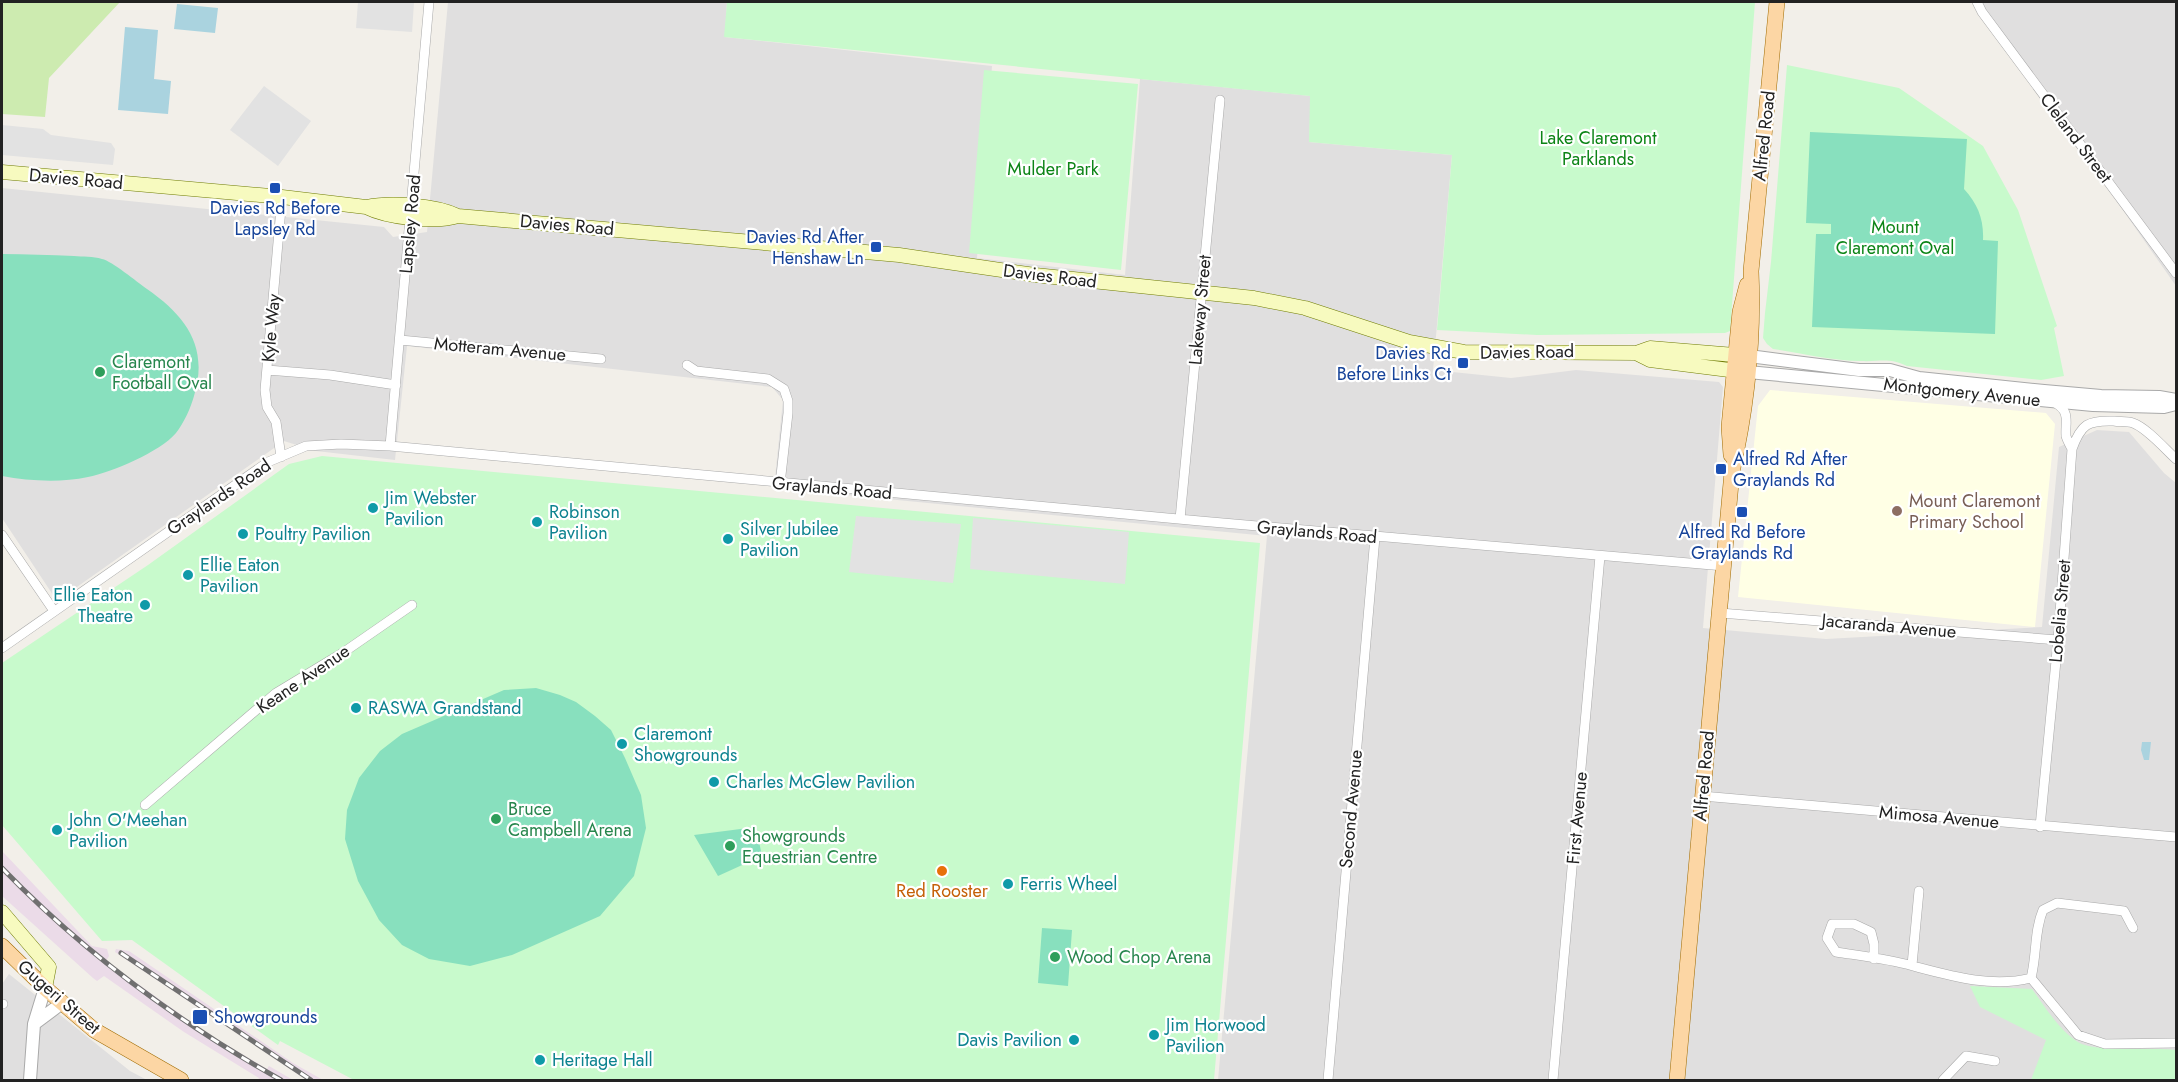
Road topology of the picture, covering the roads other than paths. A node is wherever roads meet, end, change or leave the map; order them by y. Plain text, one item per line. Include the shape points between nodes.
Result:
1 (429, 2) edge
2 (1777, 2) edge
3 (1977, 2) edge
4 (1220, 100) dead end
5 (2, 172) edge
6 (282, 197) junction
7 (412, 212) junction
8 (2176, 273) edge
9 (1202, 293) junction
10 (400, 340) junction
11 (1636, 352) junction
12 (1742, 355) junction
13 (601, 359) dead end
14 (687, 365) dead end
15 (267, 370) junction
16 (1741, 371) junction
17 (396, 385) junction
18 (2047, 398) junction
19 (2176, 402) edge
20 (390, 446) junction
21 (2072, 449) junction
22 (281, 456) junction
23 (2176, 459) edge
24 (780, 484) junction
25 (1180, 519) junction
26 (2, 535) edge
27 (1375, 537) junction
28 (1600, 556) junction
29 (1724, 566) junction
30 (411, 605) dead end
31 (54, 611) junction
32 (1720, 613) junction
33 (2058, 640) junction
34 (2, 648) edge
35 (1702, 796) junction
36 (145, 806) dead end
37 (2040, 827) junction
38 (2176, 837) edge
39 (1919, 891) dead end
40 (2, 912) edge
41 (2133, 928) dead end
42 (2, 946) edge
43 (1874, 959) junction
44 (1912, 965) junction
45 (2031, 978) junction
46 (45, 988) junction
47 (62, 1003) junction
48 (34, 1024) junction
49 (2176, 1043) edge
50 (1995, 1061) dead end
51 (30, 1080) edge
52 (181, 1080) edge
53 (1328, 1080) edge
54 (1553, 1080) edge
55 (1677, 1080) edge
56 (1943, 1080) edge

1 - 7 street, Lapsley Road
2 - 12 main road, Alfred Road via 1751,271 1753,314
3 - 8 street, Cleland Street
4 - 9 street, Lakeway Street
5 - 6 main road, Davies Road
6 - 7 main road, Davies Road via 366,207 377,213
6 - 15 street, Kyle Way
7 - 9 main road, Davies Road via 446,220 458,216 899,255
7 - 10 street, Lapsley Road
9 - 11 main road, Davies Road via 1293,305 1408,342 1464,352
9 - 25 street, Lakeway Street
10 - 13 street, Motteram Avenue
10 - 17 street, Lapsley Road
11 - 12 main road, Davies Road via 1650,348
11 - 16 main road, Davies Road via 1650,360
12 - 16 main road, Alfred Road
12 - 18 street, Montgomery Avenue via 1859,370 1890,370
14 - 24 street via 696,371 768,379 784,389 788,407
15 - 17 street
15 - 22 street, Kyle Way via 267,407 276,422
16 - 18 street, Montgomery Avenue
16 - 29 main road, Alfred Road via 1729,427 1732,472
17 - 20 street, Lapsley Road
18 - 19 street, Montgomery Avenue via 2133,408 2164,407
18 - 21 street, Lobelia Street via 2061,405 2065,412 2066,438
20 - 22 street, Graylands Road via 306,446
20 - 24 street, Graylands Road
21 - 23 street via 2090,422 2133,423
21 - 33 street, Lobelia Street
22 - 31 street, Graylands Road
24 - 25 street, Graylands Road
25 - 27 street, Graylands Road
26 - 31 street
27 - 28 street, Graylands Road
27 - 53 street, Second Avenue
28 - 29 street, Graylands Road
28 - 54 street, First Avenue
29 - 32 main road, Alfred Road
30 - 36 street, Keane Avenue via 276,693
31 - 34 street, Graylands Road
32 - 33 street, Jacaranda Avenue
32 - 35 main road, Alfred Road
33 - 37 street, Lobelia Street
35 - 37 street, Mimosa Avenue
35 - 55 main road, Alfred Road
37 - 38 street, Mimosa Avenue
39 - 44 street
40 - 46 main road via 49,967
41 - 45 street via 2124,911 2057,903 2043,910 2038,922
42 - 46 main road, Gugeri Street
43 - 43 street via 1836,952 1827,938 1832,924 1854,924 1871,932
43 - 44 street
44 - 45 street via 1983,981
45 - 49 street via 2078,1035 2105,1044
46 - 47 main road, Gugeri Street
46 - 48 street
47 - 48 street
47 - 52 main road, Gugeri Street via 94,1030
48 - 51 street
50 - 56 street via 1966,1056

